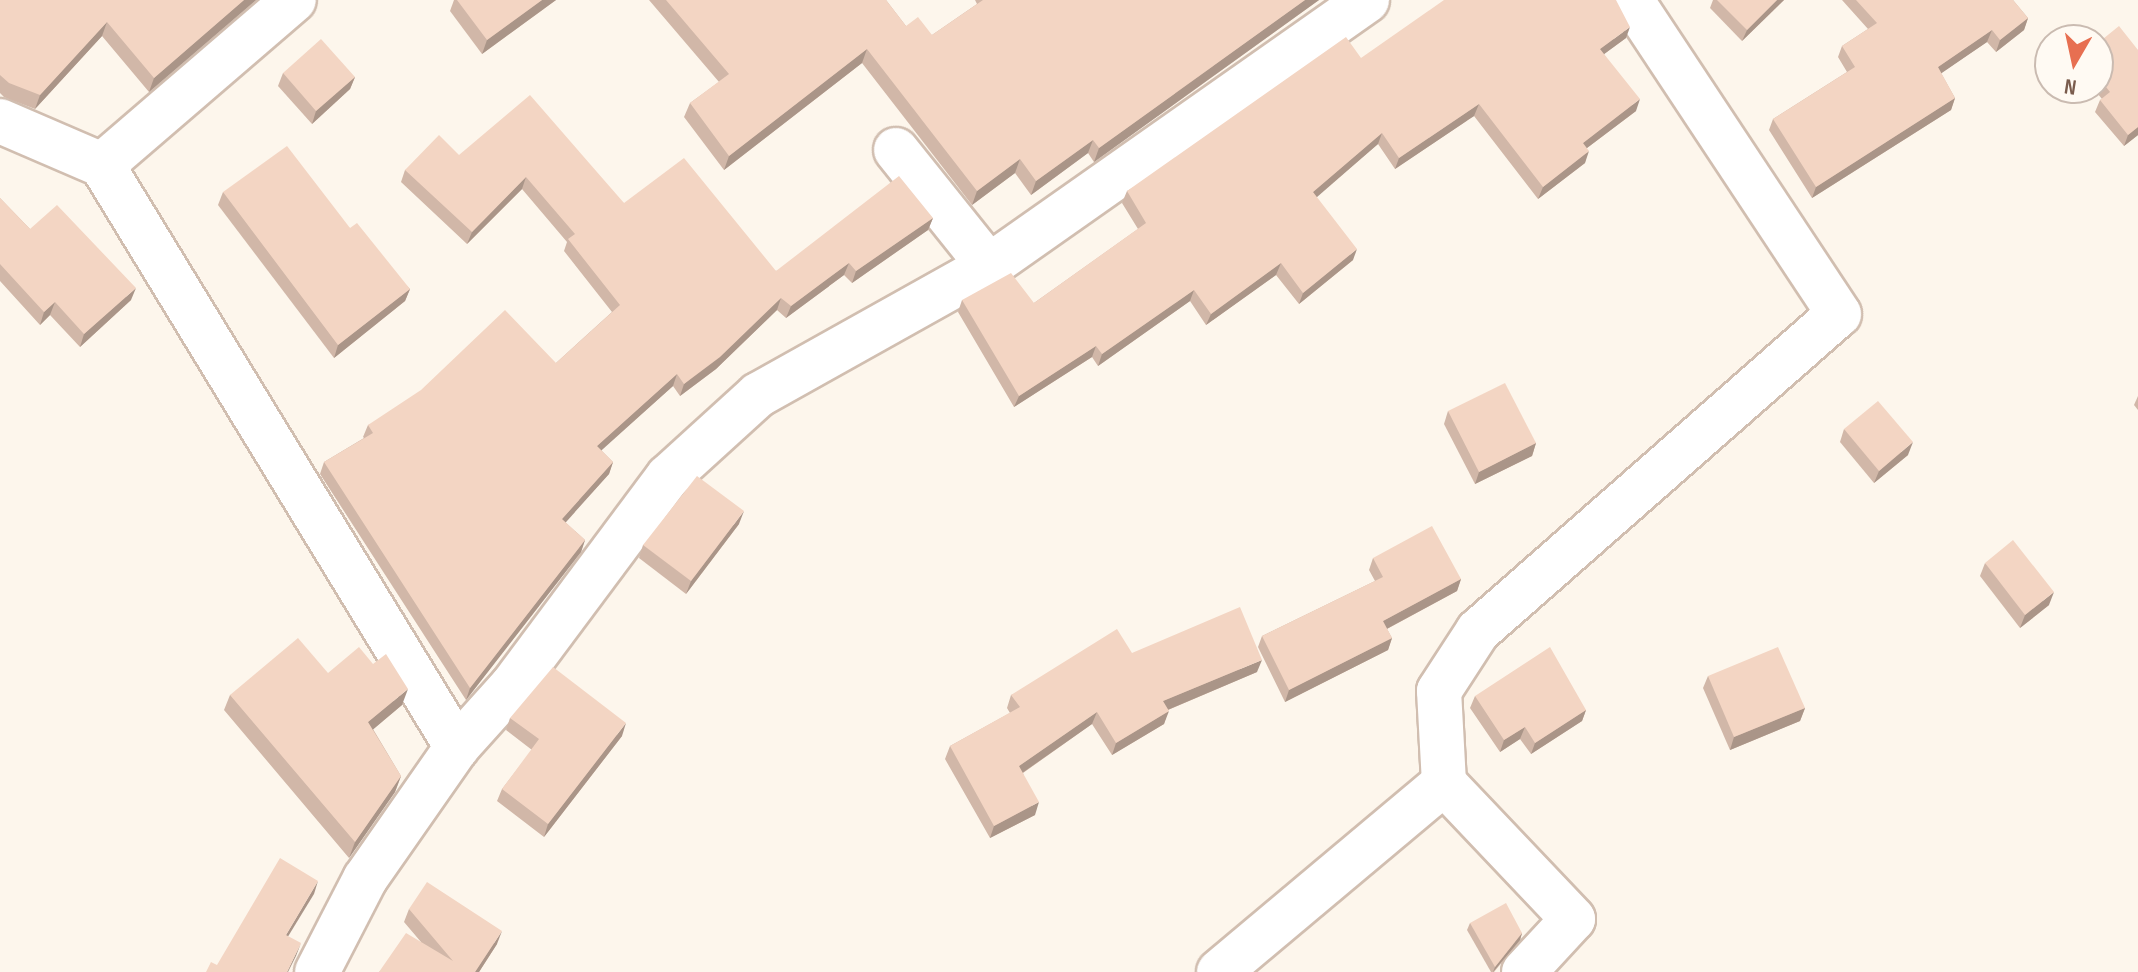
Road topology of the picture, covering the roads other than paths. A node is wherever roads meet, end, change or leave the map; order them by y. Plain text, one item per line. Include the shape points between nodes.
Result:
1 (294, 0) edge
2 (1367, 0) edge
3 (1631, 0) edge
4 (0, 121) edge
5 (896, 150) dead end
6 (102, 165) junction
7 (989, 266) junction
8 (457, 747) junction
9 (1444, 783) junction
10 (317, 972) edge
11 (1219, 972) edge
12 (1524, 972) edge

1 - 6 street
2 - 7 street
3 - 9 street via 1839,314 1478,631 1439,691
4 - 6 street
5 - 7 street
6 - 8 street
7 - 8 street via 758,395 668,477 512,686
8 - 10 street via 365,879
9 - 11 street
9 - 12 street via 1573,919

